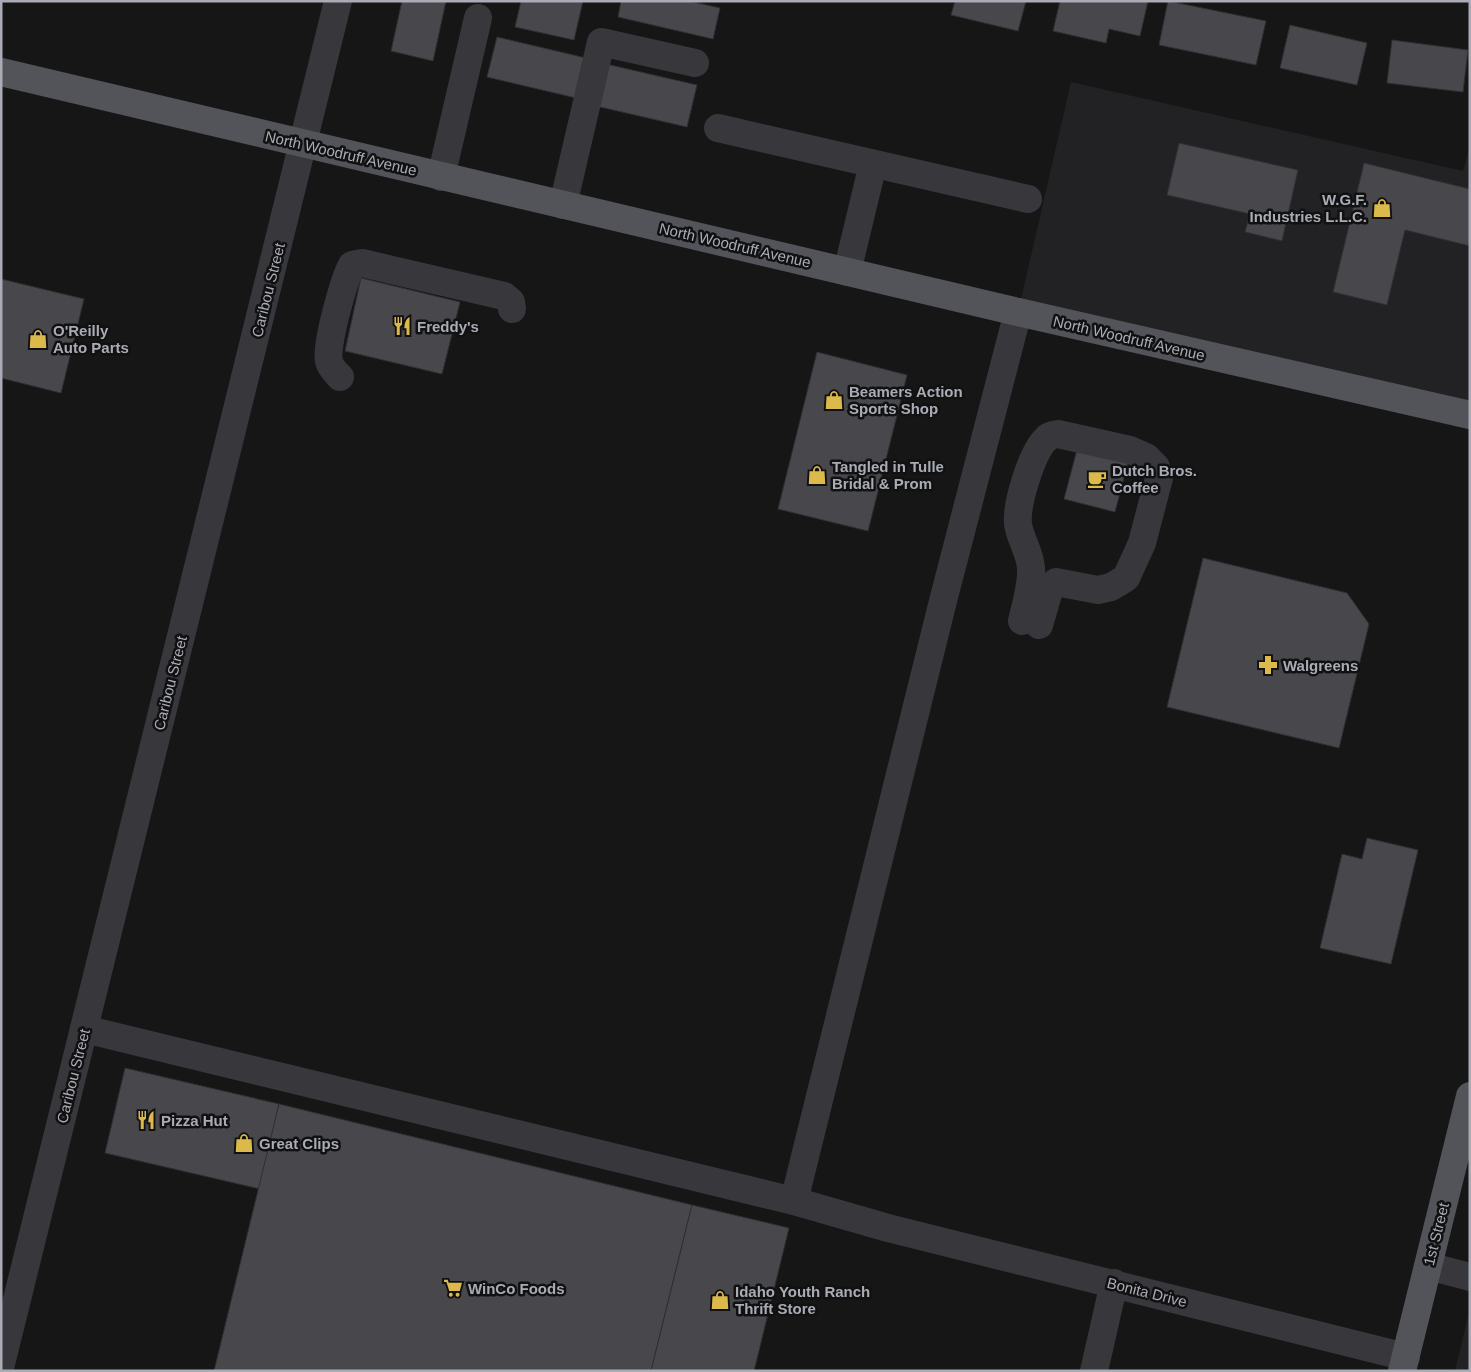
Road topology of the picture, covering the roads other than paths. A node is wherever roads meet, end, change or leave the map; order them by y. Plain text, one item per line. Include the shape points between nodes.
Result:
1 (338, 1) edge
2 (478, 18) dead end
3 (694, 63) dead end
4 (1, 72) edge
5 (718, 128) dead end
6 (304, 144) junction
7 (873, 164) junction
8 (441, 176) junction
9 (1028, 199) dead end
10 (563, 205) junction
11 (847, 272) junction
12 (512, 309) dead end
13 (1018, 312) junction
14 (340, 377) dead end
15 (1470, 415) edge
16 (1031, 623) joint
17 (84, 1029) junction
18 (1470, 1096) edge
19 (794, 1201) junction
20 (1428, 1266) junction
21 (1470, 1277) edge
22 (1114, 1284) junction
23 (1, 1364) edge
24 (1404, 1364) edge
25 (1094, 1371) edge

1 - 6 street, Caribou Street
2 - 8 street
3 - 10 street via 601,42
4 - 6 main road, North Woodruff Avenue
5 - 7 street
6 - 8 main road, North Woodruff Avenue
6 - 17 street, Caribou Street
7 - 9 street
7 - 11 street
8 - 10 main road, North Woodruff Avenue
10 - 11 main road, North Woodruff Avenue
11 - 13 main road, North Woodruff Avenue
12 - 14 street via 504,296 362,263 352,265 328,349 329,362
13 - 15 main road, North Woodruff Avenue
13 - 19 street
16 - 16 street via 1050,587 1056,582 1098,590 1126,578 1142,543 1158,478 1156,467 1146,456 1058,434 1049,436 1041,444 1031,464 1018,521 1030,554
17 - 19 street, Bonita Drive
17 - 23 street, Caribou Street
18 - 20 main road, 1st Street
19 - 22 street, Bonita Drive via 888,1228
20 - 21 street
20 - 24 main road, 1st Street
22 - 24 street, Bonita Drive
22 - 25 street

